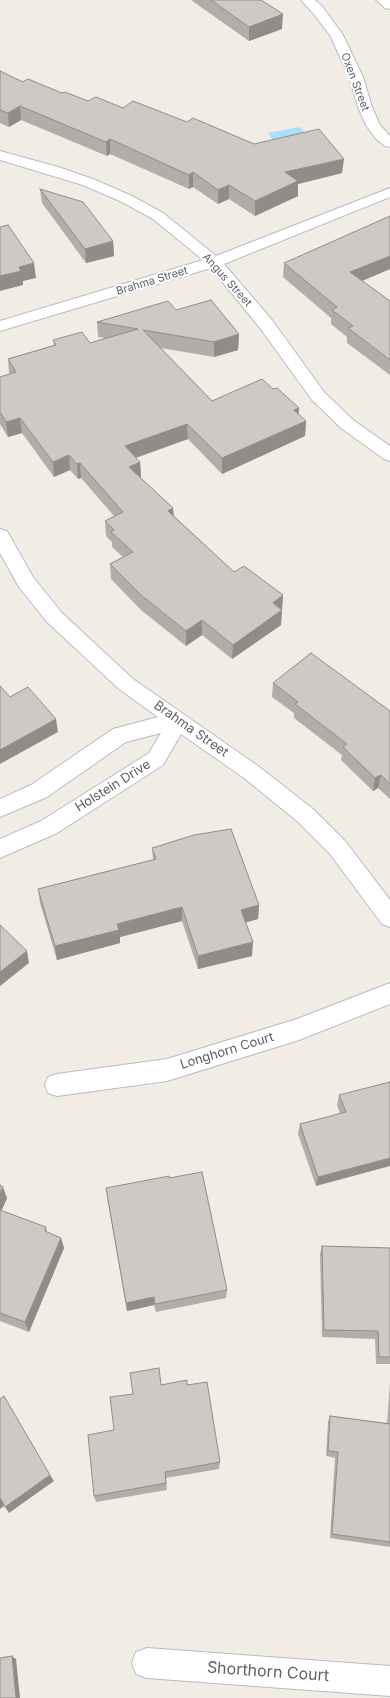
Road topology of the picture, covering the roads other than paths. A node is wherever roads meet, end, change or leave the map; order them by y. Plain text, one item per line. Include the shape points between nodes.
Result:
1 (307, 0) edge
2 (382, 0) edge
3 (390, 5) edge
4 (390, 143) edge
5 (0, 155) edge
6 (390, 192) edge
7 (214, 262) junction
8 (0, 326) edge
9 (390, 455) edge
10 (0, 536) edge
11 (179, 720) junction
12 (0, 808) edge
13 (0, 849) edge
14 (390, 917) edge
15 (390, 994) edge
16 (57, 1085) dead end
17 (146, 1662) dead end
18 (390, 1681) edge

1 - 4 street, Oxen Street via 336,35 356,77 373,125
2 - 3 street
5 - 7 street, Angus Street via 60,172 127,199 158,216
6 - 7 street, Brahma Street
7 - 8 street, Brahma Street
7 - 9 street, Angus Street via 266,324 318,396 348,424
10 - 11 street, Brahma Street via 26,582 54,617 126,684
11 - 12 street via 120,735 39,791
11 - 13 street, Holstein Drive via 156,759 49,827
11 - 14 street, Brahma Street via 305,815 338,848
15 - 16 street, Longhorn Court via 299,1029 167,1070
17 - 18 street, Shorthorn Court

